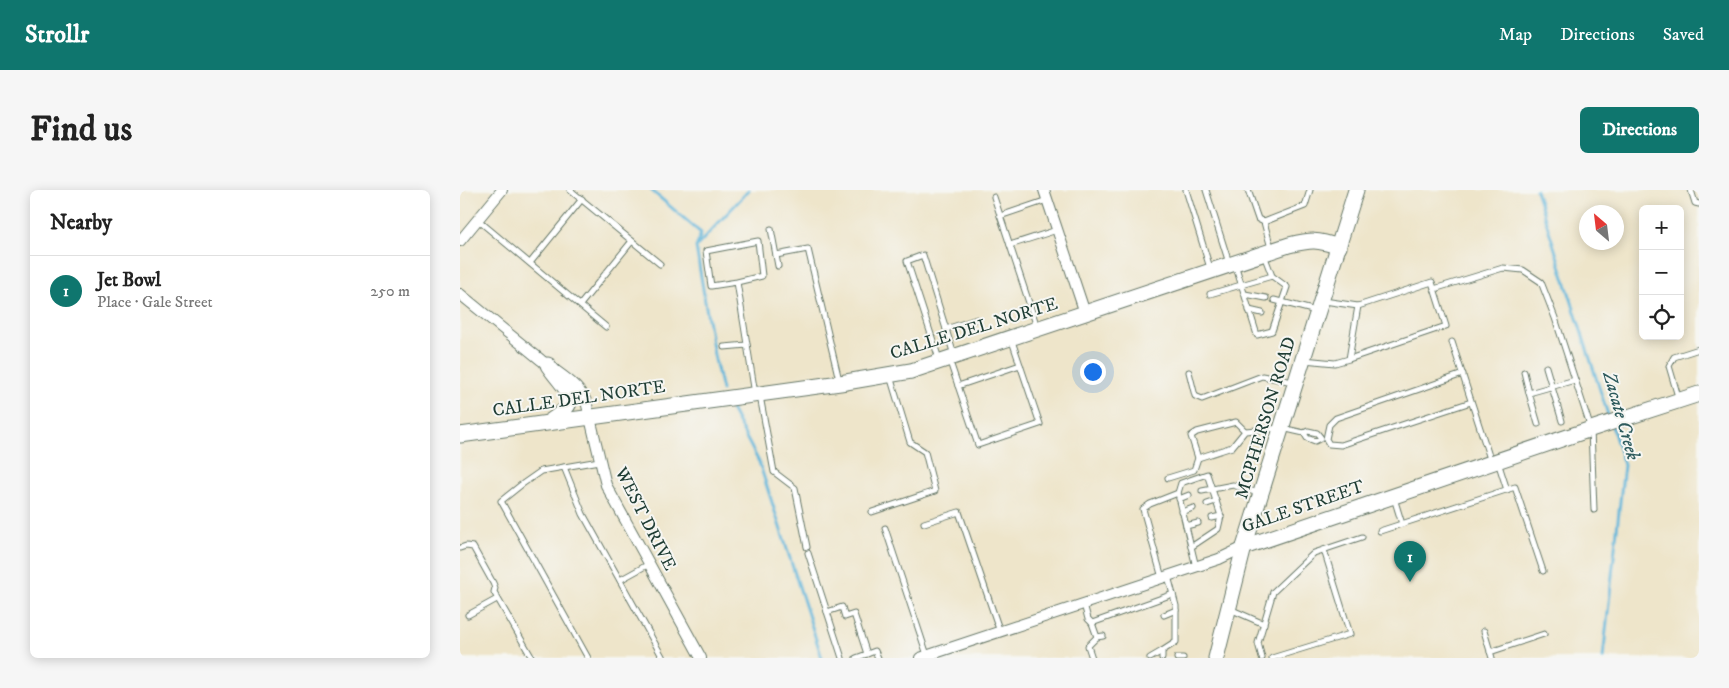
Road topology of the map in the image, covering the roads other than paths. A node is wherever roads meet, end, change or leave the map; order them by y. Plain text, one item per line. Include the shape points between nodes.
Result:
1 (502, 190) edge
2 (570, 190) edge
3 (1044, 190) edge
4 (1186, 190) edge
5 (1206, 190) edge
6 (1248, 190) edge
7 (1310, 190) edge
8 (1356, 190) edge
9 (1691, 190) edge
10 (994, 198) dead end
11 (582, 199) junction
12 (1047, 200) junction
13 (1699, 204) edge
14 (1000, 216) junction
15 (478, 220) junction
16 (1264, 222) junction
17 (771, 229) dead end
18 (1057, 230) junction
19 (460, 241) edge
20 (632, 241) junction
21 (1010, 245) junction
22 (1339, 247) junction
23 (1268, 252) junction
24 (776, 255) junction
25 (530, 263) junction
26 (660, 264) dead end
27 (1232, 264) junction
28 (778, 266) dead end
29 (1211, 271) junction
30 (1272, 276) junction
31 (737, 282) junction
32 (1242, 285) junction
33 (1434, 289) junction
34 (460, 294) edge
35 (1210, 294) dead end
36 (1244, 294) junction
37 (1266, 298) dead end
38 (1274, 300) dead end
39 (1281, 302) junction
40 (580, 305) junction
41 (1320, 306) junction
42 (1358, 306) junction
43 (1249, 310) junction
44 (1086, 313) junction
45 (1262, 313) dead end
46 (1270, 315) dead end
47 (1276, 316) junction
48 (977, 319) dead end
49 (606, 327) dead end
50 (1038, 329) junction
51 (946, 330) junction
52 (1011, 338) junction
53 (1452, 342) dead end
54 (747, 344) junction
55 (724, 348) dead end
56 (1699, 350) edge
57 (948, 359) junction
58 (1349, 359) junction
59 (1303, 360) junction
60 (548, 365) junction
61 (1020, 365) junction
62 (1546, 366) dead end
63 (1189, 372) dead end
64 (1524, 372) dead end
65 (1463, 374) junction
66 (890, 375) junction
67 (1575, 380) junction
68 (840, 383) junction
69 (1296, 383) junction
70 (958, 386) junction
71 (1552, 386) junction
72 (1529, 393) junction
73 (757, 394) junction
74 (1699, 394) edge
75 (1679, 401) junction
76 (1471, 402) junction
77 (590, 416) junction
78 (1562, 421) dead end
79 (546, 424) junction
80 (1538, 424) dead end
81 (1282, 428) junction
82 (1594, 428) junction
83 (1245, 431) junction
84 (460, 434) edge
85 (1324, 439) junction
86 (1198, 458) junction
87 (599, 461) junction
88 (1494, 462) junction
89 (564, 467) junction
90 (1168, 478) dead end
91 (1212, 488) junction
92 (1507, 490) junction
93 (1202, 491) dead end
94 (1261, 494) junction
95 (1189, 495) dead end
96 (1178, 496) junction
97 (1394, 496) junction
98 (1216, 501) junction
99 (1206, 504) dead end
100 (1193, 508) dead end
101 (1594, 510) dead end
102 (872, 512) dead end
103 (1182, 512) junction
104 (1220, 516) junction
105 (1212, 518) dead end
106 (924, 523) dead end
107 (1198, 523) dead end
108 (1402, 524) junction
109 (1186, 526) junction
110 (886, 528) dead end
111 (1380, 531) dead end
112 (1362, 537) dead end
113 (1244, 547) junction
114 (460, 548) edge
115 (1191, 548) junction
116 (1324, 550) junction
117 (649, 564) junction
118 (1196, 567) junction
119 (1543, 571) dead end
120 (1165, 577) junction
121 (620, 580) junction
122 (1173, 594) junction
123 (497, 599) junction
124 (1084, 604) junction
125 (1228, 608) junction
126 (1176, 610) junction
127 (827, 612) junction
128 (1164, 614) dead end
129 (468, 615) dead end
130 (1092, 622) junction
131 (1264, 624) junction
132 (1484, 630) dead end
133 (1000, 632) junction
134 (1544, 634) dead end
135 (1162, 651) junction
136 (1490, 652) junction
137 (867, 654) junction
138 (924, 657) edge
139 (532, 658) edge
140 (588, 658) edge
141 (664, 658) edge
142 (701, 658) edge
143 (842, 658) edge
144 (856, 658) edge
145 (878, 658) edge
146 (1092, 658) edge
147 (1150, 658) edge
148 (1162, 658) edge
149 (1177, 658) edge
150 (1183, 658) edge
151 (1216, 658) edge
152 (1262, 658) edge
153 (1272, 658) edge
154 (1492, 658) edge

1 - 15 street
2 - 11 lane
3 - 12 street
4 - 29 lane
5 - 27 lane
6 - 16 lane via 1258,219
7 - 16 lane via 1305,206
8 - 22 street, MCPHERSON ROAD
9 - 13 lane via 1695,203
10 - 14 lane
11 - 20 lane
11 - 25 lane
12 - 14 lane
12 - 18 street
14 - 21 lane
15 - 19 street
15 - 25 lane
16 - 23 lane
17 - 24 lane
18 - 21 lane
18 - 44 street
20 - 26 lane
20 - 40 lane
21 - 50 lane
22 - 23 street, CALLE DEL NORTE via 1323,241 1310,241
22 - 41 street, MCPHERSON ROAD
23 - 27 street, CALLE DEL NORTE
23 - 30 lane
24 - 28 lane
24 - 68 lane via 808,249
25 - 40 lane
27 - 29 street, CALLE DEL NORTE
27 - 32 lane
29 - 44 street, CALLE DEL NORTE
30 - 32 lane
30 - 39 lane via 1287,287
31 - 31 lane via 762,276 758,241 706,251 711,286
31 - 54 lane
32 - 35 lane
32 - 36 lane
33 - 42 lane via 1432,282
33 - 58 lane via 1446,326
33 - 67 lane via 1503,268 1523,270 1541,282
34 - 60 street, WEST DRIVE
36 - 37 lane
36 - 43 lane
38 - 39 lane
39 - 41 lane
39 - 47 lane
40 - 49 lane
41 - 42 lane
41 - 59 street, MCPHERSON ROAD
42 - 58 lane
43 - 45 lane
43 - 47 lane via 1257,335 1272,331
44 - 50 street, CALLE DEL NORTE
46 - 47 lane
48 - 51 lane
50 - 52 street, CALLE DEL NORTE
51 - 57 lane
51 - 57 lane via 923,256 907,261
52 - 57 street, CALLE DEL NORTE
52 - 61 lane
53 - 65 lane
54 - 55 lane
54 - 73 lane
56 - 75 lane via 1674,357 1669,366
57 - 66 street, CALLE DEL NORTE
57 - 70 lane
58 - 59 lane via 1335,364
59 - 69 street, MCPHERSON ROAD
60 - 77 street, WEST DRIVE via 580,391
60 - 79 street via 570,398 567,409
61 - 70 lane
61 - 70 lane via 1040,424 978,445
62 - 71 lane
63 - 69 lane via 1196,396 1202,399 1262,376
64 - 72 lane
65 - 76 lane
65 - 85 lane via 1336,418 1328,425
66 - 68 street, CALLE DEL NORTE
66 - 102 lane via 910,442 926,452 935,491
67 - 71 lane
67 - 82 lane
68 - 73 street, CALLE DEL NORTE
69 - 81 street, MCPHERSON ROAD
71 - 72 lane
71 - 78 lane
72 - 80 lane
73 - 77 street, CALLE DEL NORTE
73 - 127 lane via 774,472 795,488 808,550
74 - 75 street, GALE STREET
75 - 82 street, GALE STREET
76 - 85 lane via 1341,445 1330,444
76 - 88 lane
77 - 79 street, CALLE DEL NORTE
77 - 87 street, WEST DRIVE
79 - 84 street, CALLE DEL NORTE
81 - 83 lane
81 - 85 lane via 1304,433 1315,441
81 - 94 street, MCPHERSON ROAD
82 - 88 street, GALE STREET
82 - 101 lane
83 - 86 lane via 1232,447
83 - 86 lane via 1236,422 1197,432 1191,436
86 - 90 lane via 1194,470
87 - 89 lane
87 - 117 street, WEST DRIVE via 606,485
88 - 92 lane
88 - 97 street, GALE STREET
89 - 121 lane via 583,514
89 - 140 lane via 541,471 501,501
91 - 93 lane
91 - 94 lane via 1233,485
91 - 96 lane via 1207,474 1181,483
91 - 98 lane
92 - 108 lane
92 - 119 lane via 1515,488
94 - 113 street, MCPHERSON ROAD
95 - 96 lane
96 - 103 lane
96 - 120 lane via 1143,509
97 - 108 lane
97 - 113 street, GALE STREET
98 - 99 lane
98 - 104 lane
100 - 103 lane
103 - 109 lane
104 - 105 lane
104 - 115 lane via 1218,529
106 - 133 lane via 959,512
107 - 109 lane
108 - 111 lane
109 - 115 lane
110 - 138 lane
112 - 116 lane
113 - 118 street, GALE STREET
113 - 125 street, MCPHERSON ROAD
114 - 123 lane via 472,547 493,583
115 - 118 lane
116 - 131 lane via 1314,552 1272,592
116 - 153 lane via 1350,634
117 - 121 lane
117 - 142 street, WEST DRIVE
118 - 120 street, GALE STREET
120 - 122 lane
120 - 124 street, GALE STREET
121 - 141 lane
122 - 126 lane
122 - 130 lane
123 - 129 lane
123 - 139 lane
124 - 130 lane
124 - 133 street, GALE STREET
125 - 131 lane
125 - 151 street, MCPHERSON ROAD
126 - 128 lane
126 - 135 lane via 1176,642
127 - 137 lane via 842,607 845,616 854,614
127 - 143 lane
130 - 146 lane via 1100,636 1088,646
131 - 152 lane via 1258,643
132 - 136 lane
133 - 138 street, GALE STREET
134 - 136 lane
135 - 147 lane
135 - 148 lane
136 - 154 lane
137 - 144 lane
137 - 145 lane via 875,651
149 - 150 lane

